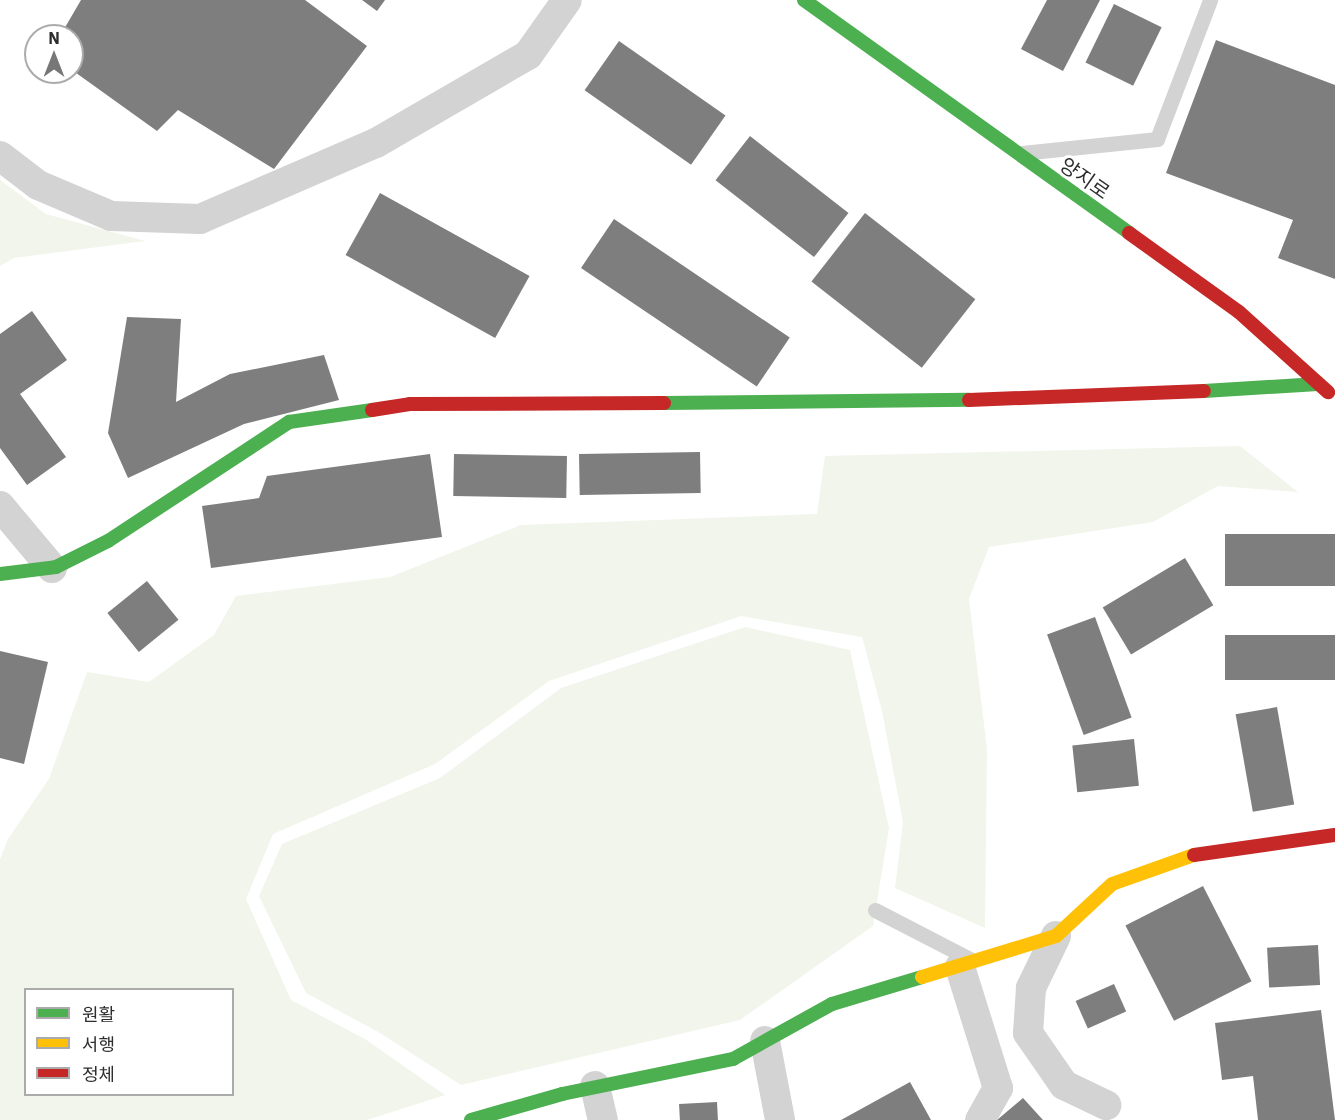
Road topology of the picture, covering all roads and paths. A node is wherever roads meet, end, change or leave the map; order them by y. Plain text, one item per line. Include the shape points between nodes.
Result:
1 (567, 0) edge
2 (804, 0) edge
3 (818, 0) edge
4 (1210, 0) edge
5 (836, 23) junction
6 (1016, 153) junction
7 (0, 156) edge
8 (1318, 384) junction
9 (1335, 398) edge
10 (0, 507) edge
11 (52, 568) junction
12 (0, 574) edge
13 (1335, 835) edge
14 (875, 910) dead end
15 (1056, 936) junction
16 (968, 964) junction
17 (765, 1041) junction
18 (595, 1086) junction
19 (1106, 1105) dead end
20 (471, 1120) edge
21 (603, 1120) edge
22 (780, 1120) edge
23 (980, 1120) edge

1 - 7 street via 528,55 518,61 376,143 200,219 111,216 38,185
2 - 5 street, 양지로
3 - 5 street
4 - 6 lane via 1157,138
5 - 6 street, 양지로
6 - 8 street, 양지로 via 1239,312
8 - 9 street, 양지로
8 - 11 street via 1132,396 836,403 410,404 289,422 108,541
10 - 11 street
11 - 12 street
13 - 15 street via 1187,855 1112,884
14 - 16 lane
15 - 16 street
15 - 19 street via 1031,988 1028,1033 1064,1085
16 - 17 street via 832,1004
16 - 23 street via 998,1088
17 - 18 street via 733,1059
17 - 22 street
18 - 20 street
18 - 21 street

